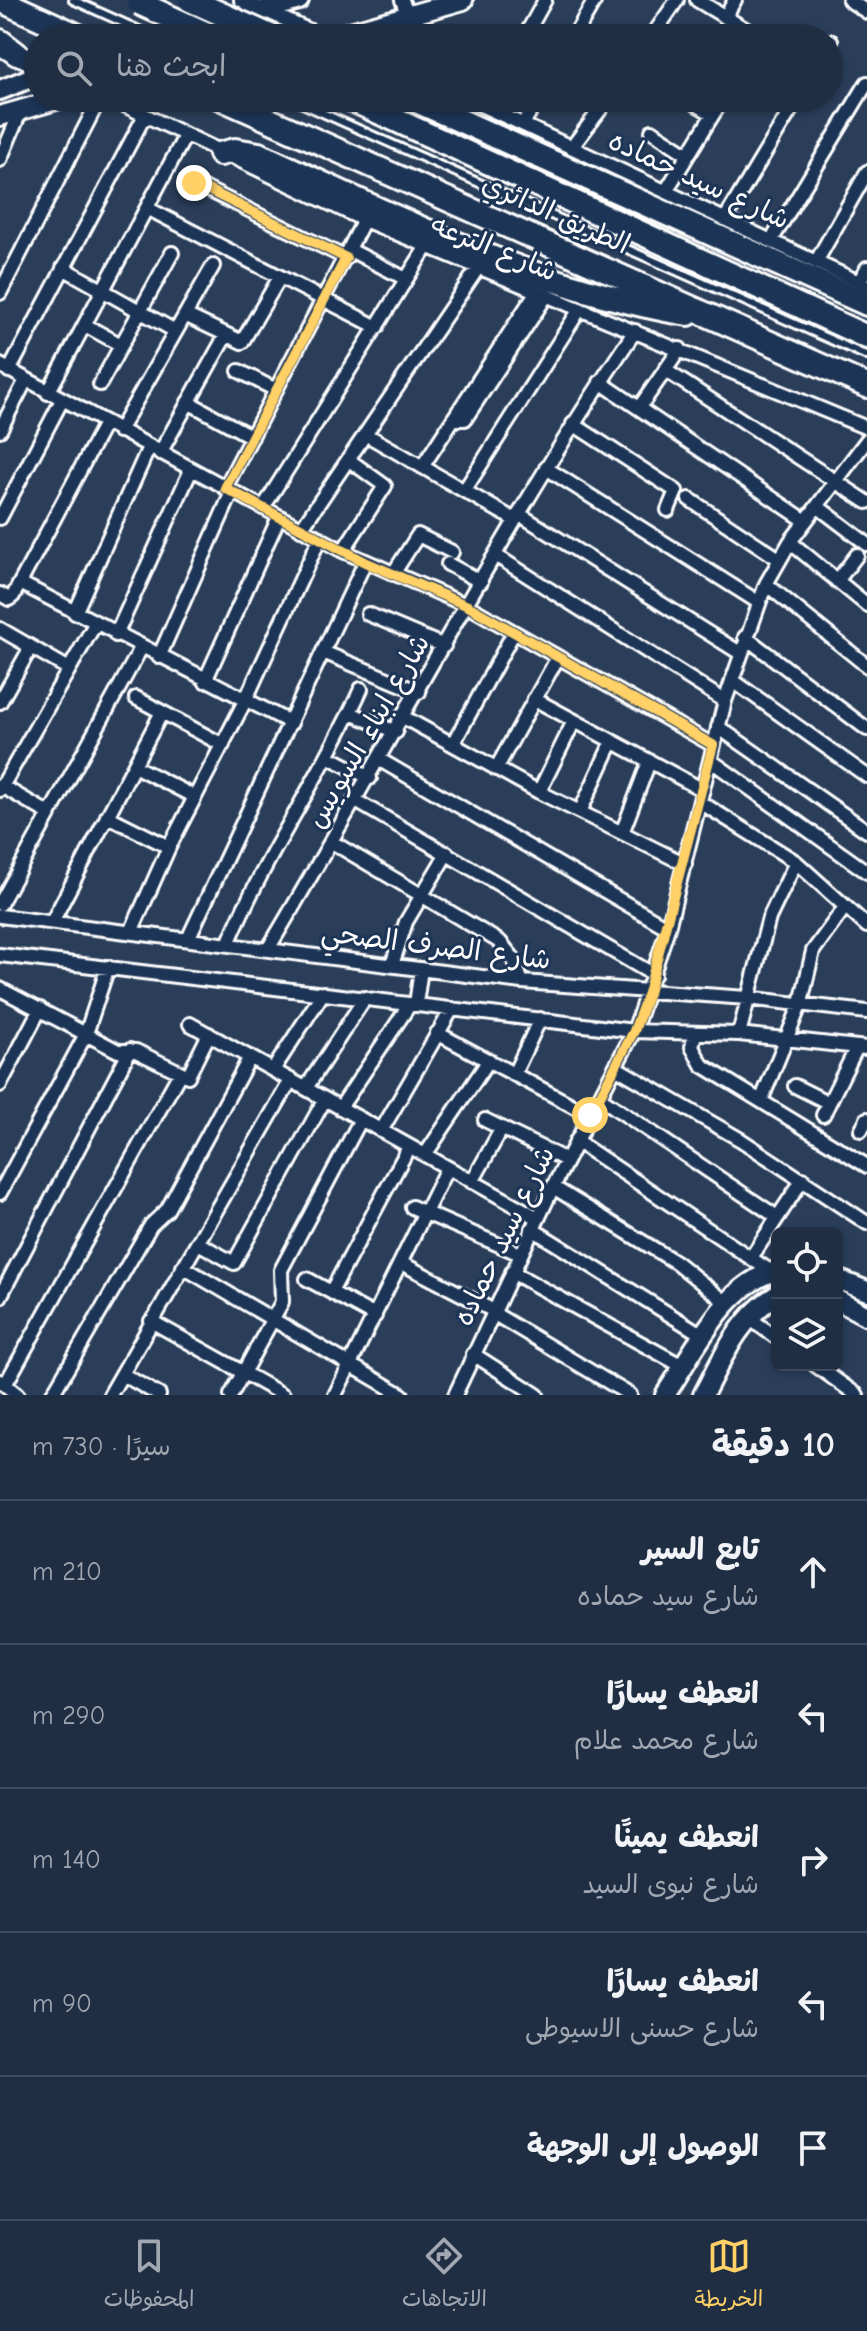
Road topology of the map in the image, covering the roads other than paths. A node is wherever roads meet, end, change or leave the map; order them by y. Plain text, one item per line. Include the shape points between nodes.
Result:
1 (0, 0) edge
2 (73, 0) edge
3 (190, 0) edge
4 (241, 0) edge
5 (299, 0) edge
6 (463, 0) edge
7 (545, 0) edge
8 (595, 0) edge
9 (677, 0) edge
10 (697, 0) edge
11 (735, 0) edge
12 (849, 0) edge
13 (135, 2) edge
14 (259, 6) edge
15 (405, 8) edge
16 (867, 12) edge
17 (725, 17) junction
18 (52, 24) edge
19 (126, 24) edge
20 (184, 24) edge
21 (207, 24) edge
22 (244, 24) edge
23 (298, 24) edge
24 (364, 24) edge
25 (532, 24) edge
26 (581, 24) edge
27 (660, 24) edge
28 (737, 24) edge
29 (6, 47) edge
30 (24, 57) edge
31 (24, 81) edge
32 (867, 83) edge
33 (0, 90) edge
34 (24, 109) edge
35 (21, 110) junction
36 (93, 112) edge
37 (135, 112) edge
38 (253, 112) edge
39 (318, 112) edge
40 (378, 112) edge
41 (441, 112) edge
42 (504, 112) edge
43 (530, 112) edge
44 (598, 112) edge
45 (710, 112) edge
46 (790, 112) edge
47 (713, 114) joint
48 (0, 116) edge
49 (144, 117) junction
50 (523, 124) junction
51 (652, 131) dead end
52 (185, 136) junction
53 (572, 147) junction
54 (220, 154) junction
55 (687, 154) junction
56 (0, 160) edge
57 (867, 172) edge
58 (194, 183) dead end
59 (666, 191) junction
60 (147, 208) junction
61 (725, 219) junction
62 (364, 220) junction
63 (771, 241) junction
64 (427, 246) junction
65 (172, 253) dead end
66 (348, 254) junction
67 (816, 262) junction
68 (213, 266) dead end
69 (63, 268) junction
70 (478, 268) junction
71 (867, 268) edge
72 (280, 277) junction
73 (406, 279) junction
74 (863, 284) edge
75 (103, 291) junction
76 (0, 293) edge
77 (542, 293) junction
78 (324, 299) junction
79 (867, 304) edge
80 (580, 309) junction
81 (140, 311) junction
82 (185, 315) junction
83 (719, 319) junction
84 (85, 325) junction
85 (377, 327) junction
86 (175, 331) junction
87 (635, 331) junction
88 (226, 335) junction
89 (867, 337) edge
90 (121, 345) junction
91 (680, 349) junction
92 (867, 356) edge
93 (5, 368) edge
94 (665, 370) junction
95 (239, 371) dead end
96 (26, 380) junction
97 (600, 382) junction
98 (100, 384) dead end
99 (867, 386) edge
100 (276, 390) junction
101 (48, 393) junction
102 (62, 400) junction
103 (188, 402) junction
104 (639, 408) junction
105 (105, 423) junction
106 (573, 424) junction
107 (867, 428) edge
108 (0, 430) edge
109 (119, 431) junction
110 (367, 435) junction
111 (252, 437) junction
112 (867, 440) edge
113 (155, 450) junction
114 (349, 460) junction
115 (422, 467) junction
116 (546, 468) junction
117 (191, 470) junction
118 (835, 481) junction
119 (229, 490) junction
120 (464, 491) junction
121 (689, 499) dead end
122 (867, 502) edge
123 (817, 506) junction
124 (263, 508) junction
125 (668, 510) dead end
126 (279, 517) junction
127 (517, 517) junction
128 (0, 518) edge
129 (806, 521) junction
130 (301, 529) junction
131 (320, 538) junction
132 (790, 542) junction
133 (867, 544) edge
134 (343, 551) junction
135 (495, 555) junction
136 (857, 555) dead end
137 (779, 559) junction
138 (365, 562) junction
139 (393, 574) junction
140 (837, 581) junction
141 (481, 582) junction
142 (20, 583) junction
143 (766, 584) junction
144 (0, 594) edge
145 (758, 602) junction
146 (867, 605) edge
147 (468, 606) junction
148 (75, 613) junction
149 (368, 614) dead end
150 (95, 624) junction
151 (0, 629) edge
152 (514, 632) junction
153 (116, 635) junction
154 (745, 637) junction
155 (444, 646) junction
156 (31, 647) junction
157 (141, 648) junction
158 (323, 652) junction
159 (740, 653) junction
160 (159, 657) junction
161 (558, 657) junction
162 (867, 666) edge
163 (69, 669) junction
164 (732, 680) junction
165 (205, 681) junction
166 (361, 689) dead end
167 (419, 692) junction
168 (136, 698) dead end
169 (534, 699) junction
170 (245, 701) junction
171 (725, 701) junction
172 (0, 702) edge
173 (162, 712) junction
174 (350, 713) junction
175 (405, 718) junction
176 (574, 721) junction
177 (291, 723) junction
178 (718, 727) junction
179 (867, 729) edge
180 (396, 732) junction
181 (612, 742) junction
182 (453, 744) junction
183 (223, 745) junction
184 (713, 745) junction
185 (329, 757) junction
186 (380, 760) junction
187 (710, 760) junction
188 (649, 762) junction
189 (134, 766) junction
190 (496, 769) junction
191 (867, 776) edge
192 (370, 778) junction
193 (1, 787) edge
194 (539, 792) junction
195 (701, 796) junction
196 (195, 797) junction
197 (356, 801) junction
198 (580, 812) junction
199 (48, 813) junction
200 (107, 816) junction
201 (867, 831) edge
202 (622, 833) junction
203 (332, 842) junction
204 (169, 847) junction
205 (447, 853) junction
206 (796, 862) junction
207 (685, 864) junction
208 (867, 872) edge
209 (422, 895) junction
210 (0, 904) edge
211 (845, 907) junction
212 (0, 916) edge
213 (52, 922) junction
214 (867, 926) edge
215 (668, 928) junction
216 (131, 932) junction
217 (188, 939) junction
218 (228, 944) junction
219 (268, 949) junction
220 (0, 955) edge
221 (392, 965) junction
222 (108, 967) junction
223 (421, 969) junction
224 (654, 975) junction
225 (522, 982) junction
226 (0, 989) edge
227 (323, 993) junction
228 (648, 993) junction
229 (365, 998) junction
230 (747, 998) junction
231 (801, 1003) junction
232 (413, 1004) junction
233 (40, 1009) junction
234 (452, 1009) junction
235 (867, 1012) edge
236 (540, 1019) junction
237 (190, 1024) dead end
238 (634, 1031) junction
239 (437, 1033) junction
240 (86, 1034) junction
241 (209, 1034) junction
242 (695, 1034) junction
243 (739, 1034) junction
244 (788, 1039) junction
245 (862, 1048) edge
246 (130, 1050) junction
247 (250, 1057) junction
248 (489, 1060) junction
249 (615, 1067) junction
250 (273, 1070) junction
251 (180, 1073) junction
252 (514, 1074) junction
253 (291, 1080) junction
254 (0, 1085) edge
255 (795, 1086) dead end
256 (306, 1088) junction
257 (599, 1097) junction
258 (325, 1099) junction
259 (761, 1101) junction
260 (340, 1108) junction
261 (590, 1115) junction
262 (361, 1119) junction
263 (485, 1120) dead end
264 (502, 1128) junction
265 (381, 1131) junction
266 (576, 1141) junction
267 (409, 1147) junction
268 (425, 1155) junction
269 (566, 1160) junction
270 (867, 1166) edge
271 (447, 1168) junction
272 (803, 1179) junction
273 (472, 1182) junction
274 (553, 1187) junction
275 (0, 1193) edge
276 (412, 1207) dead end
277 (426, 1213) junction
278 (777, 1217) junction
279 (867, 1223) edge
280 (535, 1224) junction
281 (198, 1243) junction
282 (520, 1254) junction
283 (752, 1256) junction
284 (401, 1263) junction
285 (183, 1267) junction
286 (771, 1270) edge
287 (512, 1272) junction
288 (771, 1274) edge
289 (307, 1279) dead end
290 (843, 1281) edge
291 (867, 1291) edge
292 (331, 1292) junction
293 (0, 1297) edge
294 (772, 1299) edge
295 (843, 1303) edge
296 (728, 1304) junction
297 (493, 1312) junction
298 (375, 1316) junction
299 (867, 1316) edge
300 (749, 1318) junction
301 (274, 1320) junction
302 (151, 1321) junction
303 (771, 1334) edge
304 (704, 1336) junction
305 (473, 1354) junction
306 (350, 1365) junction
307 (684, 1367) junction
308 (823, 1371) edge
309 (243, 1373) junction
310 (122, 1374) junction
311 (10, 1390) edge
312 (52, 1395) edge
313 (110, 1395) edge
314 (159, 1395) edge
315 (231, 1395) edge
316 (283, 1395) edge
317 (335, 1395) edge
318 (402, 1395) edge
319 (455, 1395) edge
320 (537, 1395) edge
321 (630, 1395) edge
322 (665, 1395) edge
323 (703, 1395) edge
324 (857, 1395) edge

1 - 18 highway
2 - 19 lane
3 - 22 highway, bridge
4 - 14 street
5 - 14 street
6 - 15 street
7 - 25 street
8 - 26 street
9 - 27 street
10 - 17 street
11 - 17 street
12 - 16 street
13 - 20 highway, bridge
14 - 21 street
14 - 23 street
15 - 24 street
17 - 28 street
29 - 30 street
31 - 33 street
32 - 63 street
34 - 35 street
35 - 48 street
35 - 56 street
36 - 76 street
37 - 49 street, شارع الترعه
38 - 83 highway, الطريق الدائري
39 - 92 lane
40 - 89 highway, الطريق الدائري
41 - 79 highway, الطريق الدائري
42 - 50 street, شارع سيد حماده
43 - 50 street
44 - 53 street
45 - 47 street
46 - 61 street
47 - 55 street
49 - 52 street, شارع الترعه
49 - 69 street
50 - 53 street, شارع سيد حماده
51 - 55 street
52 - 54 street, شارع الترعه
52 - 60 street
53 - 59 street, شارع سيد حماده
54 - 62 street, شارع الترعه
54 - 83 highway via 259,154 559,283 631,304
55 - 59 street
57 - 67 street
58 - 66 street
59 - 61 street, شارع سيد حماده
60 - 72 street
60 - 75 street
61 - 63 street, شارع سيد حماده
62 - 64 street, شارع الترعه
62 - 66 street
63 - 67 street, شارع سيد حماده
64 - 70 street, شارع الترعه
64 - 73 street
65 - 81 street
66 - 73 street
66 - 78 street
67 - 74 street, شارع سيد حماده
68 - 82 street
69 - 75 street
69 - 93 street
70 - 77 street, شارع الترعه
70 - 110 street
71 - 74 street
72 - 78 street
72 - 88 street via 244,341
73 - 85 street
75 - 81 street
75 - 84 street
77 - 80 street, شارع الترعه
77 - 115 street via 465,419 453,419
78 - 85 street
78 - 100 street
80 - 87 street, شارع الترعه
80 - 120 street
81 - 86 street
81 - 90 street
82 - 86 street
82 - 88 street
83 - 99 highway, الطريق الدائري
84 - 90 street
84 - 101 street
85 - 124 street
86 - 109 street
87 - 91 street, شارع الترعه
87 - 97 street, شارع ابناء السويس
88 - 103 street
90 - 98 street
91 - 94 street
91 - 107 street, شارع الترعه
93 - 96 street
94 - 104 street
94 - 118 street
95 - 100 street
96 - 101 street
96 - 108 street
97 - 104 street
97 - 106 street, شارع ابناء السويس
100 - 111 street
101 - 102 street
102 - 105 street
102 - 128 street
103 - 111 street
103 - 113 street
104 - 129 street
105 - 109 street
105 - 142 street
106 - 116 street, شارع ابناء السويس
106 - 125 street via 676,491
109 - 113 street
110 - 114 street
110 - 115 street
111 - 119 street
112 - 118 street, شارع سيد حماده
113 - 117 street
113 - 148 street
114 - 130 street
114 - 134 street via 385,486
115 - 120 street
116 - 127 street, شارع ابناء السويس
116 - 145 street
117 - 119 street
117 - 153 street
118 - 122 street
118 - 123 street, شارع سيد حماده
119 - 124 street
119 - 160 street
120 - 127 street
121 - 137 street
123 - 129 street, شارع سيد حماده
123 - 133 street
124 - 126 street
126 - 130 street
126 - 165 street
127 - 135 street, شارع ابناء السويس
127 - 159 street
129 - 132 street, شارع سيد حماده
130 - 131 street
131 - 134 street
131 - 170 street
132 - 137 street, شارع سيد حماده
132 - 140 street
134 - 138 street
135 - 141 street, شارع ابناء السويس
135 - 171 street
136 - 140 street
137 - 143 street, شارع سيد حماده
138 - 139 street
138 - 158 street
139 - 141 street via 418,535
139 - 147 street
140 - 146 street
141 - 147 street, شارع ابناء السويس
142 - 144 street via 11,598
142 - 148 street
143 - 145 street, شارع سيد حماده
143 - 162 street
145 - 154 street, شارع سيد حماده
147 - 152 street
147 - 155 street, شارع ابناء السويس
148 - 150 street
149 - 155 street
150 - 153 street
150 - 163 street
151 - 156 street
152 - 161 street
152 - 182 street
153 - 157 street
154 - 159 street, شارع سيد حماده
154 - 179 street
155 - 167 street, شارع ابناء السويس
156 - 163 street
156 - 172 street
157 - 160 street
157 - 199 street
158 - 167 street
158 - 177 street
159 - 164 street, شارع سيد حماده
160 - 165 street
161 - 169 street
161 - 184 street
163 - 193 street
164 - 171 street, شارع سيد حماده
164 - 191 street
165 - 170 street
166 - 174 street
167 - 175 street, شارع ابناء السويس
168 - 173 street
169 - 176 street
169 - 190 street
170 - 177 street
170 - 183 street
171 - 178 street, شارع سيد حماده
173 - 183 street
173 - 189 street
174 - 180 street
174 - 185 street
175 - 180 street, شارع ابناء السويس
175 - 182 street
176 - 181 street
176 - 194 street
177 - 217 street
178 - 184 street, شارع سيد حماده
178 - 201 street
180 - 186 street, شارع ابناء السويس
181 - 188 street
181 - 198 street
182 - 190 street
183 - 196 street
184 - 187 street, شارع سيد حماده
185 - 192 street
185 - 218 street via 262,870
186 - 192 street, شارع ابناء السويس
186 - 215 street
187 - 195 street, شارع سيد حماده
187 - 208 street
188 - 195 street
188 - 202 street
189 - 196 street
189 - 200 street
190 - 194 street
192 - 197 street, شارع ابناء السويس
193 - 199 street
194 - 198 street
195 - 206 street
195 - 207 street, شارع سيد حماده
196 - 204 street
197 - 203 street, شارع ابناء السويس
197 - 205 street
198 - 202 street
199 - 210 street
200 - 204 street
200 - 213 street
202 - 207 street
203 - 209 street
203 - 219 street, شارع ابناء السويس
204 - 216 street
205 - 209 street
205 - 224 street
206 - 211 street
206 - 230 street via 769,918
207 - 215 street, شارع سيد حماده
209 - 221 street via 401,932
209 - 225 street via 500,942
211 - 214 street
211 - 231 street via 813,951
212 - 213 street, شارع الصرف الصحي
213 - 216 street, شارع الصرف الصحي
215 - 224 street, شارع سيد حماده
216 - 217 street, شارع الصرف الصحي
217 - 218 street, شارع الصرف الصحي
218 - 219 street, شارع الصرف الصحي
219 - 221 street, شارع الصرف الصحي
220 - 222 street
221 - 223 street, شارع الصرف الصحي
222 - 227 street
222 - 240 street
223 - 225 street, شارع الصرف الصحي
223 - 232 street
224 - 228 street, شارع سيد حماده
225 - 228 street, شارع الصرف الصحي
226 - 233 street
227 - 229 street
227 - 250 street
228 - 230 street, شارع الصرف الصحي
228 - 238 street, شارع سيد حماده
229 - 232 street
229 - 256 street
230 - 231 street, شارع الصرف الصحي
230 - 243 street
231 - 235 street, شارع الصرف الصحي
231 - 244 street
232 - 234 street
232 - 260 street
233 - 240 street
233 - 254 street
234 - 236 street
234 - 239 street
236 - 238 street
236 - 252 street
237 - 241 street
238 - 242 street
238 - 249 street, شارع سيد حماده
239 - 248 street
239 - 265 street
240 - 246 street via 118,1051
240 - 275 street
241 - 247 street
241 - 251 street via 191,1075
242 - 243 street
242 - 259 street via 692,1047 702,1065
243 - 244 street
244 - 245 street
244 - 259 street
245 - 255 street via 826,1109
246 - 251 street
246 - 293 street
247 - 250 street
247 - 312 street via 167,1210 151,1225
248 - 252 street
248 - 268 street
249 - 257 street, شارع سيد حماده
249 - 272 street
250 - 253 street
251 - 311 street
252 - 261 street
253 - 256 street
253 - 281 street
256 - 258 street
257 - 261 street, شارع سيد حماده
257 - 278 street
258 - 260 street
258 - 281 street via 234,1263
259 - 270 street
260 - 262 street
261 - 266 street, شارع سيد حماده
262 - 265 street
262 - 301 street via 281,1270 282,1302
263 - 264 street
264 - 269 street
264 - 273 street
265 - 267 street
266 - 269 street, شارع سيد حماده
266 - 283 street
267 - 268 street
267 - 292 street
268 - 271 street
269 - 274 street, شارع سيد حماده
271 - 273 street
271 - 277 street
272 - 278 street
272 - 279 street
273 - 280 street
274 - 280 street, شارع سيد حماده
274 - 296 street via 677,1263
276 - 277 street
277 - 282 street
277 - 284 street
278 - 283 street
280 - 282 street, شارع سيد حماده
280 - 304 street
281 - 285 street
282 - 287 street, شارع سيد حماده
283 - 286 street
284 - 297 street
284 - 298 street
285 - 301 street
285 - 302 street
287 - 297 street, شارع سيد حماده
287 - 307 street
288 - 296 street via 756,1278
289 - 292 street
290 - 291 street
292 - 298 street
294 - 300 street
295 - 299 street
296 - 304 street
297 - 305 street, شارع سيد حماده
297 - 321 street
298 - 306 street
300 - 303 street
300 - 323 street
301 - 306 street
301 - 309 street
302 - 309 street
302 - 310 street
304 - 307 street
305 - 319 street, شارع سيد حماده
305 - 320 street
306 - 317 street
306 - 318 street
307 - 322 street
308 - 324 street
309 - 315 street
309 - 316 street
310 - 313 street
310 - 314 street

